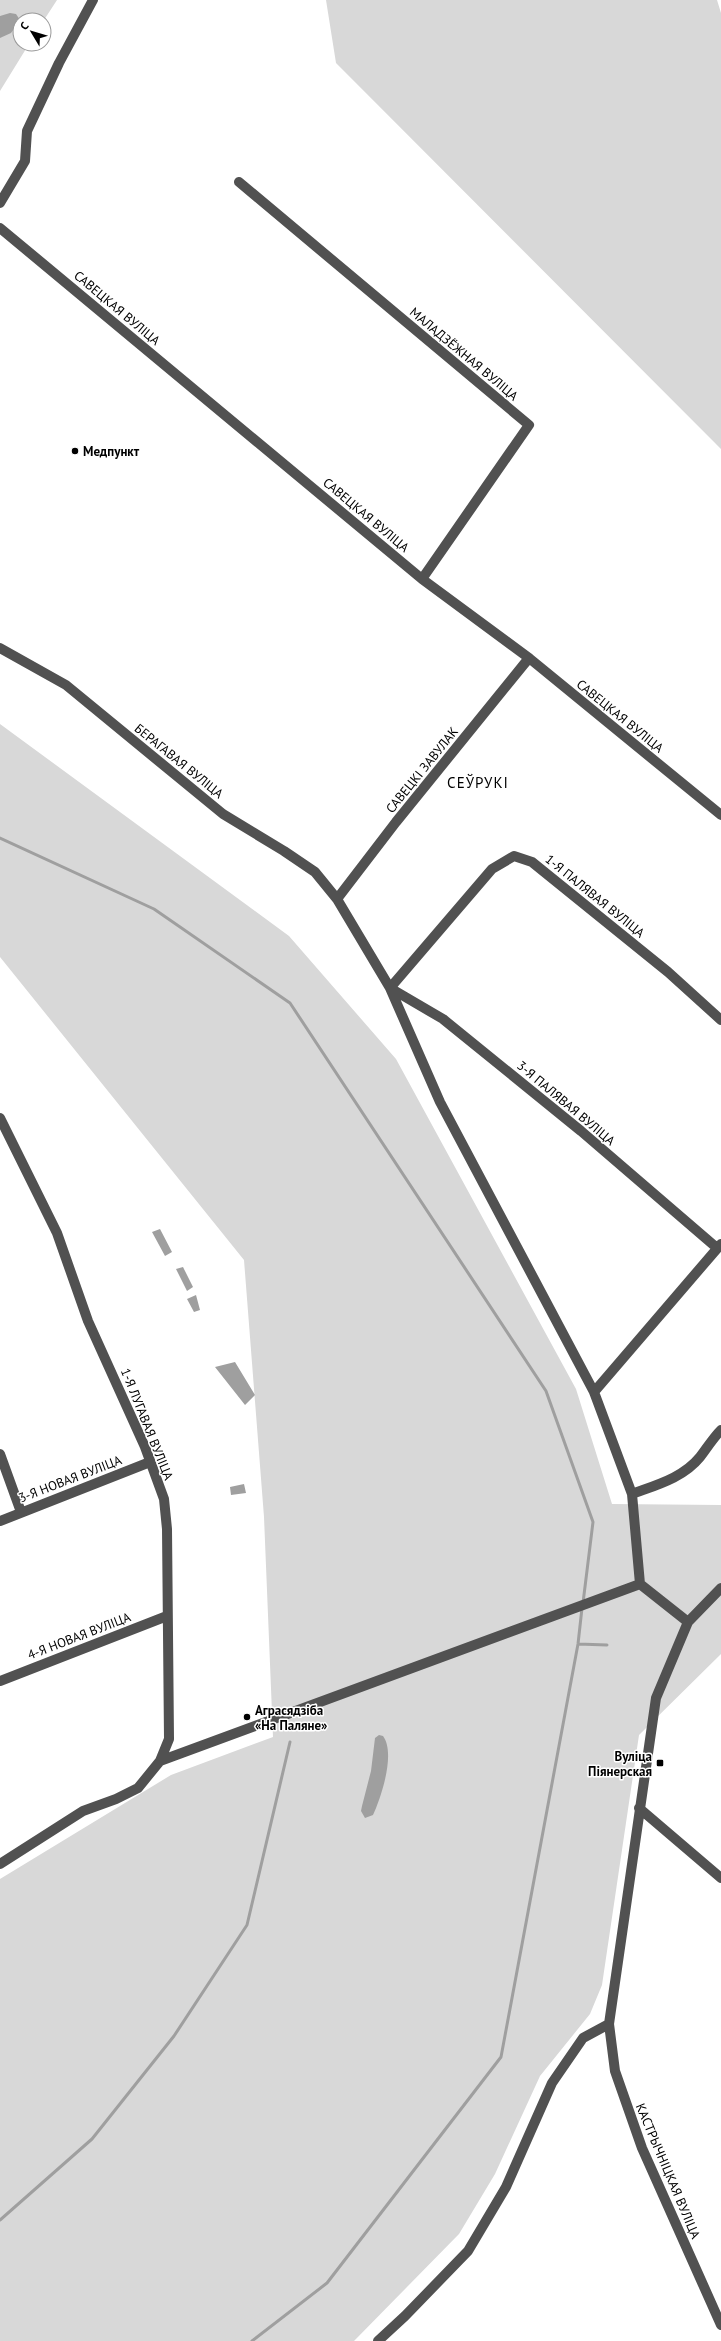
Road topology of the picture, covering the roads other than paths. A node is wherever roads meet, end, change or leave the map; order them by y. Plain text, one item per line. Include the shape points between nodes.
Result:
1 (92, 2) edge
2 (239, 182) dead end
3 (0, 203) edge
4 (0, 228) edge
5 (422, 579) junction
6 (0, 648) edge
7 (529, 658) junction
8 (721, 815) edge
9 (337, 899) junction
10 (390, 988) junction
11 (721, 1020) edge
12 (0, 1118) edge
13 (719, 1246) edge
14 (594, 1392) junction
15 (721, 1430) edge
16 (0, 1454) edge
17 (150, 1462) junction
18 (632, 1494) junction
19 (21, 1512) junction
20 (0, 1521) edge
21 (640, 1584) junction
22 (721, 1588) edge
23 (167, 1616) junction
24 (688, 1622) junction
25 (0, 1681) edge
26 (160, 1761) junction
27 (639, 1808) junction
28 (0, 1864) edge
29 (721, 1878) edge
30 (609, 2024) junction
31 (721, 2325) edge
32 (378, 2341) edge

1 - 3 street via 59,63 27,131 25,161
2 - 5 street, МАЛАДЗЁЖНАЯ ВУЛІЦА via 529,425
4 - 5 street, САВЕЦКАЯ ВУЛІЦА
5 - 7 street, САВЕЦКАЯ ВУЛІЦА
6 - 9 street, БЕРАГАВАЯ ВУЛІЦА via 66,685 223,814 315,872
7 - 8 street, САВЕЦКАЯ ВУЛІЦА
7 - 9 street, САВЕЦКІ ЗАВУЛАК
9 - 10 street, БЕРАГАВАЯ ВУЛІЦА
10 - 11 street, 1-Я ПАЛЯВАЯ ВУЛІЦА via 492,869 514,856 532,862 668,972
10 - 13 street, 3-Я ПАЛЯВАЯ ВУЛІЦА via 443,1019
10 - 14 street, БЕРАГАВАЯ ВУЛІЦА via 440,1102
12 - 17 street, 1-Я ЛУГАВАЯ ВУЛІЦА via 57,1233 88,1321 125,1398
13 - 14 street
14 - 18 street, БЕРАГАВАЯ ВУЛІЦА
15 - 18 street via 699,1457 673,1479
16 - 19 street
17 - 19 street, 3-Я НОВАЯ ВУЛІЦА
17 - 23 street, 1-Я ЛУГАВАЯ ВУЛІЦА via 164,1499
18 - 21 street, БЕРАГАВАЯ ВУЛІЦА
19 - 20 street, 3-Я НОВАЯ ВУЛІЦА
21 - 24 street
21 - 26 street
22 - 24 street
23 - 25 street, 4-Я НОВАЯ ВУЛІЦА
23 - 26 street, 1-Я ЛУГАВАЯ ВУЛІЦА via 169,1739
24 - 27 street, КАСТРЫЧНІЦКАЯ ВУЛІЦА via 656,1698
26 - 28 street via 138,1788 83,1811
27 - 29 street
27 - 30 street, КАСТРЫЧНІЦКАЯ ВУЛІЦА
30 - 31 street, КАСТРЫЧНІЦКАЯ ВУЛІЦА via 615,2071 642,2148
30 - 32 street via 584,2038 552,2083 506,2187 468,2251

